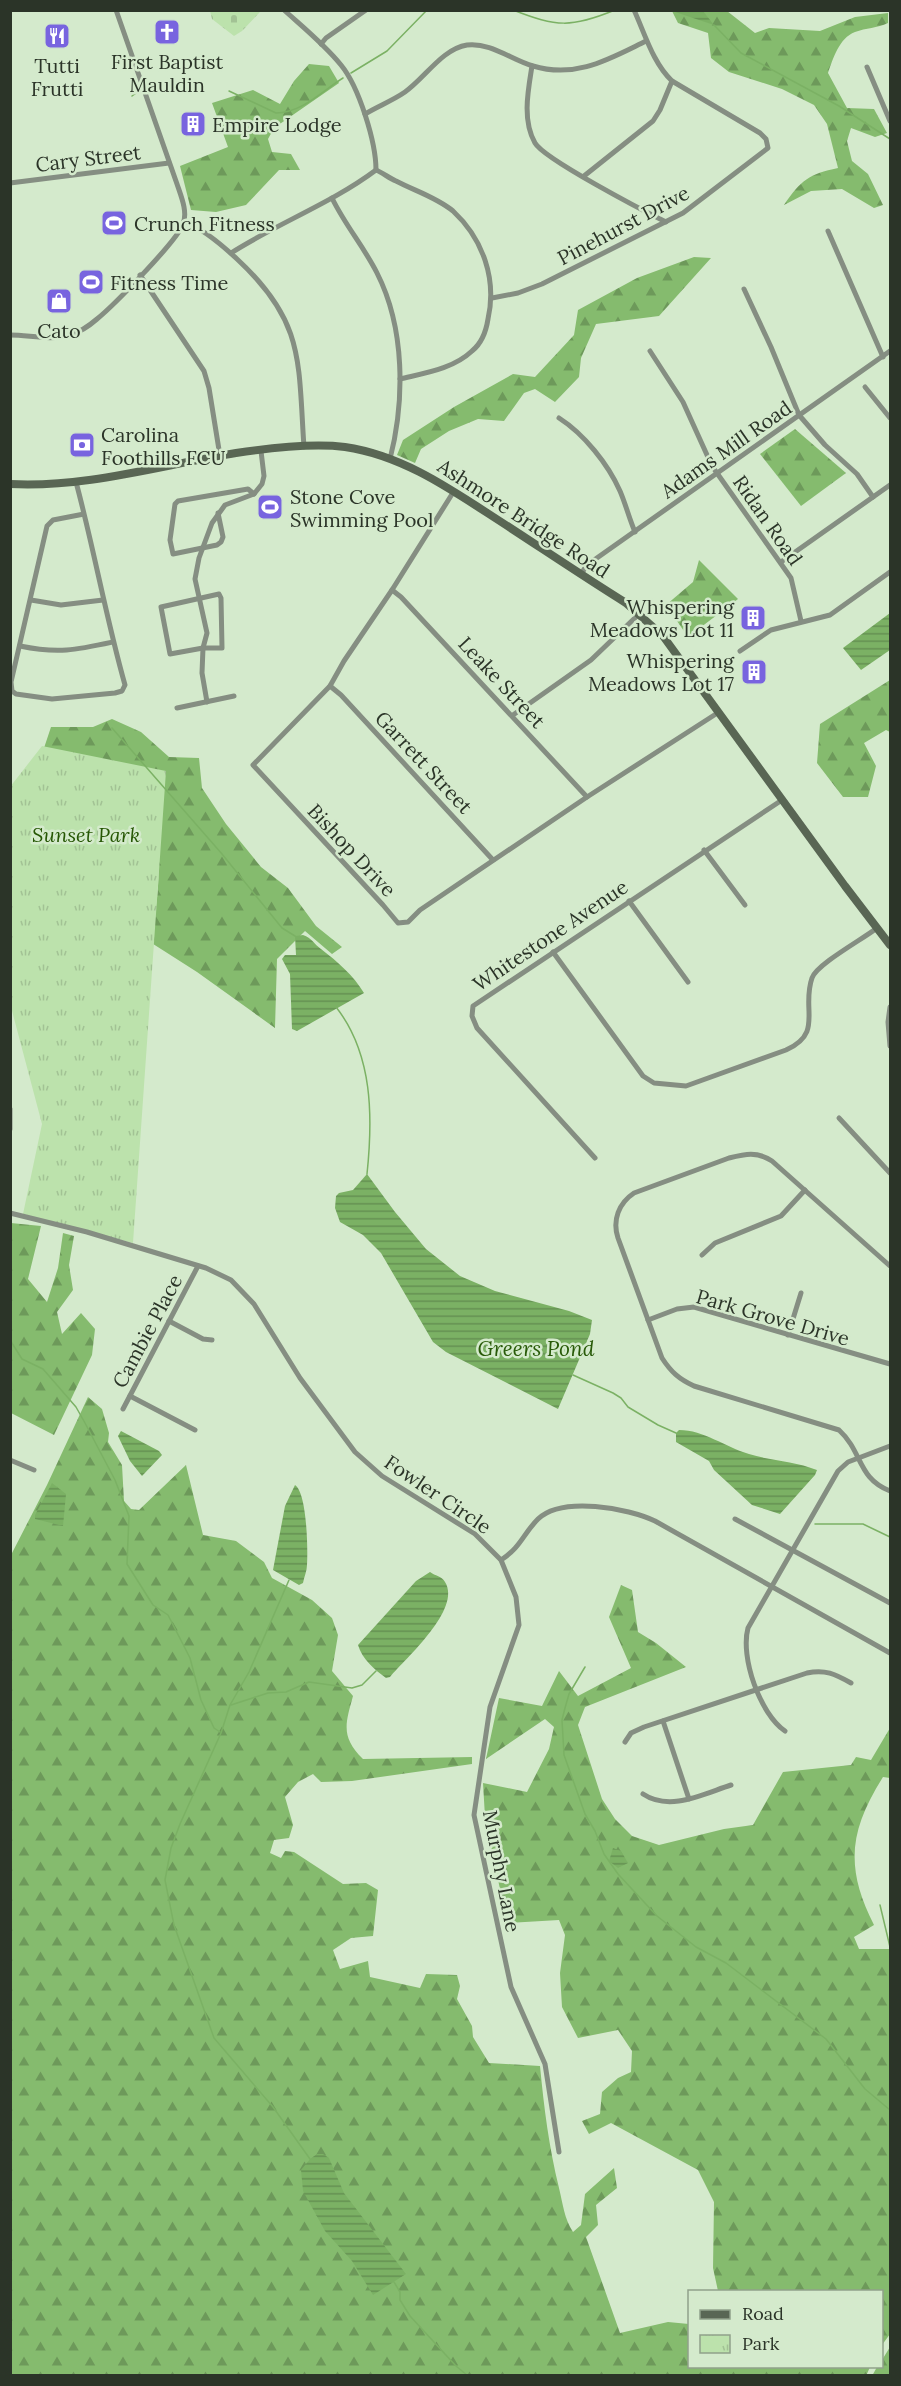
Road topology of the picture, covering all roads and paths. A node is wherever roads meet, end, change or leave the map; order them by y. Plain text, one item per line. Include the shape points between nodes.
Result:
1 (116, 10) edge
2 (284, 10) edge
3 (366, 10) edge
4 (634, 10) edge
5 (646, 40) junction
6 (321, 44) junction
7 (532, 66) junction
8 (867, 67) dead end
9 (672, 81) junction
10 (364, 114) junction
11 (891, 121) edge
12 (170, 163) junction
13 (376, 170) junction
14 (584, 176) junction
15 (10, 183) edge
16 (332, 198) junction
17 (184, 221) junction
18 (666, 222) junction
19 (828, 231) dead end
20 (231, 253) junction
21 (140, 275) junction
22 (744, 289) dead end
23 (492, 298) junction
24 (10, 335) edge
25 (650, 351) dead end
26 (891, 351) edge
27 (883, 357) junction
28 (400, 379) junction
29 (865, 387) dead end
30 (799, 415) junction
31 (559, 418) dead end
32 (891, 418) edge
33 (304, 447) junction
34 (261, 451) junction
35 (220, 456) junction
36 (390, 459) junction
37 (716, 473) junction
38 (76, 482) junction
39 (10, 484) edge
40 (891, 485) edge
41 (454, 491) junction
42 (254, 494) junction
43 (873, 497) junction
44 (218, 513) junction
45 (84, 514) junction
46 (635, 531) junction
47 (203, 547) junction
48 (781, 562) junction
49 (891, 572) edge
50 (581, 574) junction
51 (392, 590) junction
52 (199, 598) junction
53 (30, 600) junction
54 (103, 600) junction
55 (639, 614) junction
56 (801, 621) junction
57 (113, 642) junction
58 (20, 646) junction
59 (203, 648) junction
60 (740, 651) dead end
61 (330, 686) junction
62 (234, 696) dead end
63 (207, 702) junction
64 (177, 708) dead end
65 (719, 712) junction
66 (513, 715) junction
67 (587, 797) junction
68 (782, 800) junction
69 (705, 849) junction
70 (493, 860) junction
71 (629, 901) junction
72 (745, 905) dead end
73 (877, 928) junction
74 (891, 945) edge
75 (553, 952) junction
76 (688, 982) dead end
77 (891, 1007) edge
78 (891, 1046) edge
79 (10, 1109) edge
80 (839, 1118) dead end
81 (10, 1129) edge
82 (596, 1158) dead end
83 (891, 1173) edge
84 (805, 1190) junction
85 (10, 1213) edge
86 (702, 1255) dead end
87 (198, 1266) junction
88 (891, 1266) edge
89 (801, 1293) dead end
90 (648, 1320) junction
91 (169, 1321) junction
92 (788, 1335) junction
93 (212, 1340) dead end
94 (891, 1364) edge
95 (130, 1396) junction
96 (123, 1409) dead end
97 (195, 1430) dead end
98 (891, 1446) edge
99 (858, 1458) junction
100 (10, 1460) edge
101 (34, 1470) dead end
102 (891, 1491) edge
103 (735, 1519) dead end
104 (792, 1550) junction
105 (501, 1560) junction
106 (772, 1585) junction
107 (891, 1603) edge
108 (891, 1653) edge
109 (851, 1683) dead end
110 (758, 1689) junction
111 (663, 1721) junction
112 (785, 1731) dead end
113 (625, 1742) dead end
114 (731, 1785) dead end
115 (643, 1794) dead end
116 (689, 1799) junction
117 (559, 2152) dead end

1 - 12 street
2 - 6 street
3 - 6 street
4 - 5 street, Pinehurst Drive
5 - 7 street via 580,70
5 - 9 street, Pinehurst Drive
6 - 10 street via 343,68
7 - 10 street via 484,47 458,48 406,92
7 - 14 street via 527,110 534,141 544,153
8 - 11 street
9 - 14 street via 653,121
9 - 18 street, Pinehurst Drive via 760,134 769,145 766,152
10 - 13 street via 375,151
12 - 15 street, Cary Street
12 - 17 street
13 - 16 street
13 - 23 street via 439,202 460,218 482,252
14 - 18 street
16 - 20 street
16 - 28 street via 386,292 395,326
17 - 20 street
17 - 21 street via 176,236
18 - 23 street, Pinehurst Drive via 542,284
19 - 27 street
20 - 33 street via 265,287 293,334 299,364
21 - 24 street via 97,319 76,333 57,338
21 - 35 street via 204,371
22 - 30 street
23 - 28 street via 487,328 472,352 447,367
25 - 37 street, Ridan Road via 683,402
26 - 27 street, Adams Mill Road
27 - 30 street, Adams Mill Road
28 - 36 street via 399,418
29 - 32 street
30 - 37 street, Adams Mill Road
30 - 43 street via 857,474
31 - 46 street via 607,468
33 - 34 main road, Ashmore Bridge Road
33 - 36 main road, Ashmore Bridge Road via 346,447
34 - 35 main road, Ashmore Bridge Road
34 - 42 street via 264,476
35 - 38 main road, Ashmore Bridge Road
36 - 41 main road, Ashmore Bridge Road
37 - 46 street, Adams Mill Road
37 - 48 street, Ridan Road
38 - 39 main road, Ashmore Bridge Road
38 - 45 street
40 - 43 street
41 - 50 main road, Ashmore Bridge Road
41 - 51 street, Bishop Drive
42 - 44 street via 225,505
42 - 47 street via 249,489 175,504 170,540 173,554
43 - 48 street
44 - 47 street
44 - 47 street via 221,542
45 - 53 street via 53,520 47,526
45 - 54 street
46 - 50 street, Adams Mill Road via 587,565
47 - 52 street via 195,579
48 - 56 street, Ridan Road via 793,585
49 - 56 street via 830,615
50 - 55 main road, Ashmore Bridge Road
51 - 61 street, Bishop Drive
51 - 66 street, Leake Street
52 - 59 street via 207,633
52 - 59 street via 219,594 221,598 222,648
52 - 59 street via 160,607 170,654
53 - 54 street via 61,605
53 - 58 street
54 - 57 street
55 - 65 main road, Ashmore Bridge Road via 663,636
55 - 66 street via 591,660
56 - 60 street via 771,630
57 - 58 street via 68,652
57 - 58 street via 125,685 122,691 52,699 12,691
59 - 63 street
61 - 70 street, Garrett Street
61 - 70 street, Bishop Drive via 253,768 394,920 400,924 408,921
62 - 63 street
63 - 64 street
65 - 67 street, Bishop Drive
65 - 68 main road, Ashmore Bridge Road
66 - 67 street, Leake Street
67 - 70 street, Bishop Drive
68 - 69 street, Whitestone Avenue
68 - 73 main road, Ashmore Bridge Road
69 - 71 street, Whitestone Avenue
69 - 72 street
71 - 75 street, Whitestone Avenue
71 - 76 street
73 - 74 main road, Ashmore Bridge Road
73 - 75 street via 814,973 809,1027 799,1043 681,1086 654,1083 643,1076
75 - 82 street, Whitestone Avenue via 477,1002 472,1016 477,1028
77 - 78 street
79 - 81 street
80 - 83 street
84 - 86 street via 781,1216 715,1243
84 - 88 street
84 - 90 street via 766,1157 751,1153 628,1197 618,1212 616,1230
85 - 87 street, Fowler Circle
87 - 91 street, Cambie Place
87 - 105 street, Fowler Circle via 224,1276 244,1292 317,1404 367,1464 475,1534
89 - 92 street
90 - 92 street, Park Grove Drive via 694,1307
90 - 99 street via 662,1358 679,1380 831,1426 850,1440
91 - 93 street
91 - 95 street, Cambie Place
92 - 94 street, Park Grove Drive
95 - 96 street, Cambie Place
95 - 97 street
98 - 99 street
99 - 102 street via 871,1480
99 - 104 street via 833,1477
100 - 101 street
103 - 104 street
104 - 106 street
104 - 107 street
105 - 106 street, Fowler Circle via 551,1510 622,1510 648,1518
105 - 117 street, Murphy Lane via 516,1597 519,1625 490,1707 474,1815 507,1973 545,2064
106 - 108 street, Fowler Circle
106 - 110 street via 746,1638 747,1657
109 - 110 street via 818,1670
110 - 111 street
110 - 112 street via 770,1717
111 - 113 street via 636,1731
111 - 116 street
114 - 116 street
115 - 116 street via 662,1801

